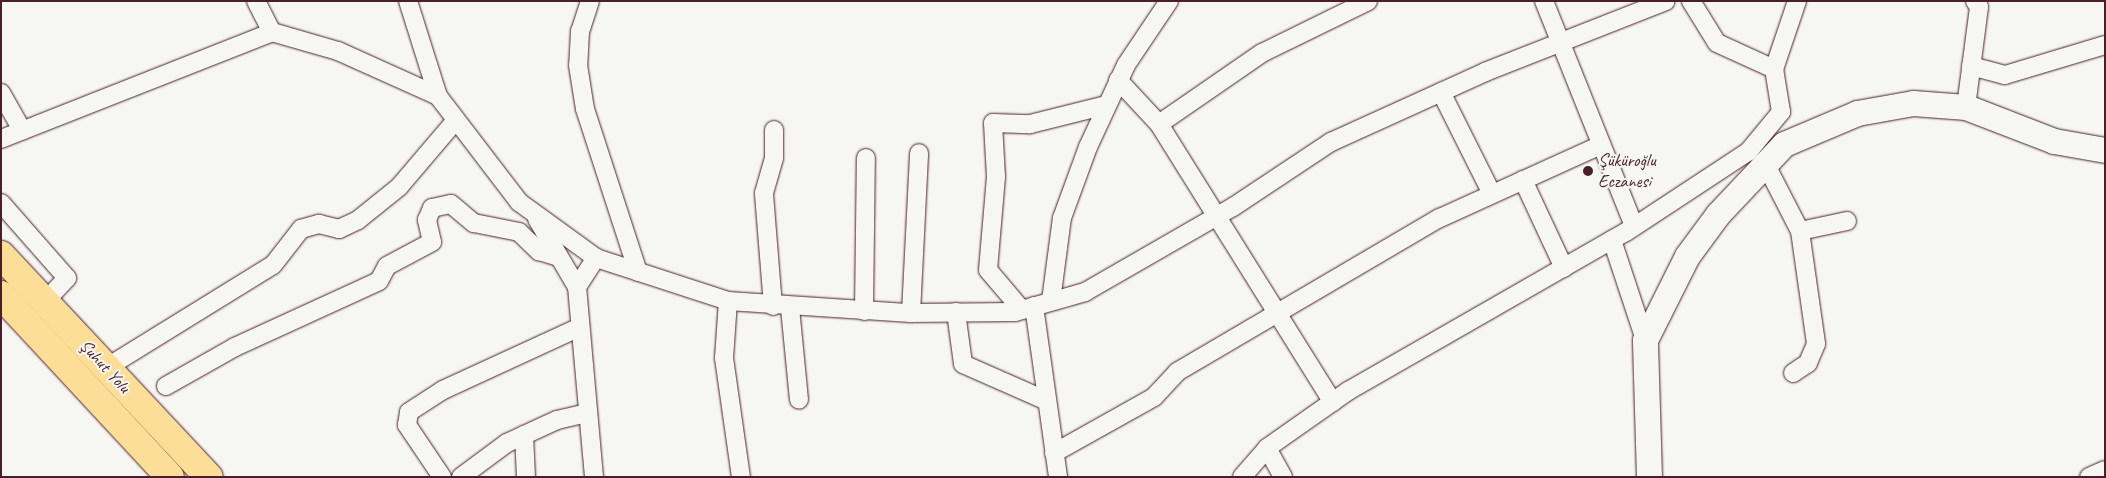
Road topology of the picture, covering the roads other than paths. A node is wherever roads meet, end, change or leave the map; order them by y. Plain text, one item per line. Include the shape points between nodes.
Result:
1 (256, 1) edge
2 (408, 1) edge
3 (590, 1) edge
4 (1169, 1) edge
5 (1368, 1) edge
6 (1544, 1) edge
7 (1666, 1) edge
8 (1691, 1) edge
9 (1798, 1) edge
10 (1980, 3) edge
11 (272, 32) junction
12 (1560, 43) junction
13 (2105, 45) edge
14 (1971, 66) junction
15 (1774, 69) junction
16 (1118, 80) junction
17 (1441, 92) junction
18 (1, 93) edge
19 (438, 96) junction
20 (1106, 105) junction
21 (1966, 107) junction
22 (456, 120) junction
23 (1159, 124) junction
24 (22, 130) junction
25 (774, 130) dead end
26 (1, 139) edge
27 (1601, 145) junction
28 (2105, 150) edge
29 (919, 154) dead end
30 (866, 158) dead end
31 (1764, 161) junction
32 (1523, 180) junction
33 (1492, 194) junction
34 (1, 203) edge
35 (533, 212) junction
36 (1216, 217) junction
37 (1847, 221) dead end
38 (1634, 226) junction
39 (1800, 231) junction
40 (1612, 240) junction
41 (1, 255) edge
42 (559, 256) junction
43 (596, 258) junction
44 (1564, 268) junction
45 (638, 272) junction
46 (577, 287) junction
47 (1, 295) edge
48 (728, 301) junction
49 (45, 302) junction
50 (1051, 302) junction
51 (782, 307) junction
52 (1028, 308) junction
53 (864, 311) junction
54 (956, 312) junction
55 (1276, 312) junction
56 (911, 313) junction
57 (580, 327) junction
58 (1645, 340) junction
59 (106, 368) junction
60 (1793, 373) dead end
61 (166, 386) dead end
62 (799, 400) dead end
63 (1045, 400) junction
64 (1333, 402) junction
65 (587, 413) junction
66 (524, 435) junction
67 (1267, 448) junction
68 (1054, 453) junction
69 (2105, 470) edge
70 (170, 477) edge
71 (209, 477) edge
72 (442, 477) edge
73 (461, 477) edge
74 (526, 477) edge
75 (594, 477) edge
76 (741, 477) edge
77 (1058, 477) edge
78 (1242, 477) edge
79 (1283, 477) edge
80 (1649, 477) edge
81 (2089, 477) edge

1 - 11 street
2 - 19 street
3 - 45 street via 580,31 578,65 585,109
4 - 16 street
5 - 23 street via 1262,53
6 - 12 street
7 - 12 street
8 - 15 street via 1716,43
9 - 15 street
10 - 14 street
11 - 19 street via 338,51
11 - 24 street
12 - 17 street
12 - 27 street
13 - 14 street via 2005,74
14 - 21 street
15 - 38 street via 1781,112 1748,152
16 - 20 street
16 - 23 street
17 - 33 street
17 - 36 street via 1332,142
18 - 24 street
19 - 22 street
20 - 50 street via 1062,218
20 - 52 street via 1030,124 993,123 996,177 988,270
21 - 28 street via 2054,140
21 - 31 street via 1913,103 1857,113 1784,144
22 - 35 street via 519,202
22 - 59 street via 399,187 358,220 339,229 318,224 301,229 273,264
23 - 36 street
24 - 26 street
25 - 51 street via 774,157 764,193
27 - 32 street
27 - 38 street
29 - 56 street
30 - 53 street
31 - 39 street
31 - 58 street via 1687,256
32 - 33 street
32 - 44 street
33 - 55 street via 1440,218
34 - 49 street via 67,278
35 - 42 street
35 - 43 street
36 - 50 street via 1085,292
36 - 55 street
37 - 39 street
38 - 40 street
39 - 60 street via 1816,344 1808,363
40 - 44 street
40 - 58 street
41 - 49 main road, Şuhut Yolu
42 - 46 street
42 - 61 street via 539,251 519,232 474,223 451,204 432,208 428,220 432,242 387,266 379,281 235,347
43 - 45 street
43 - 46 street
44 - 64 street
45 - 48 street
46 - 57 street
47 - 70 main road, Şuhut Yolu
48 - 51 street
48 - 76 street via 724,358
49 - 59 main road, Şuhut Yolu
50 - 52 street
51 - 53 street
51 - 62 street
52 - 54 street
52 - 63 street
53 - 56 street
54 - 56 street
54 - 63 street via 962,364
55 - 64 street
55 - 68 street via 1177,372 1154,397
57 - 65 street
57 - 72 street via 443,390 409,412 406,425
58 - 80 street
59 - 71 main road, Şuhut Yolu
63 - 68 street
64 - 67 street
65 - 66 street
65 - 75 street
66 - 73 street
66 - 74 street
67 - 78 street
67 - 79 street
68 - 77 street
69 - 81 street

